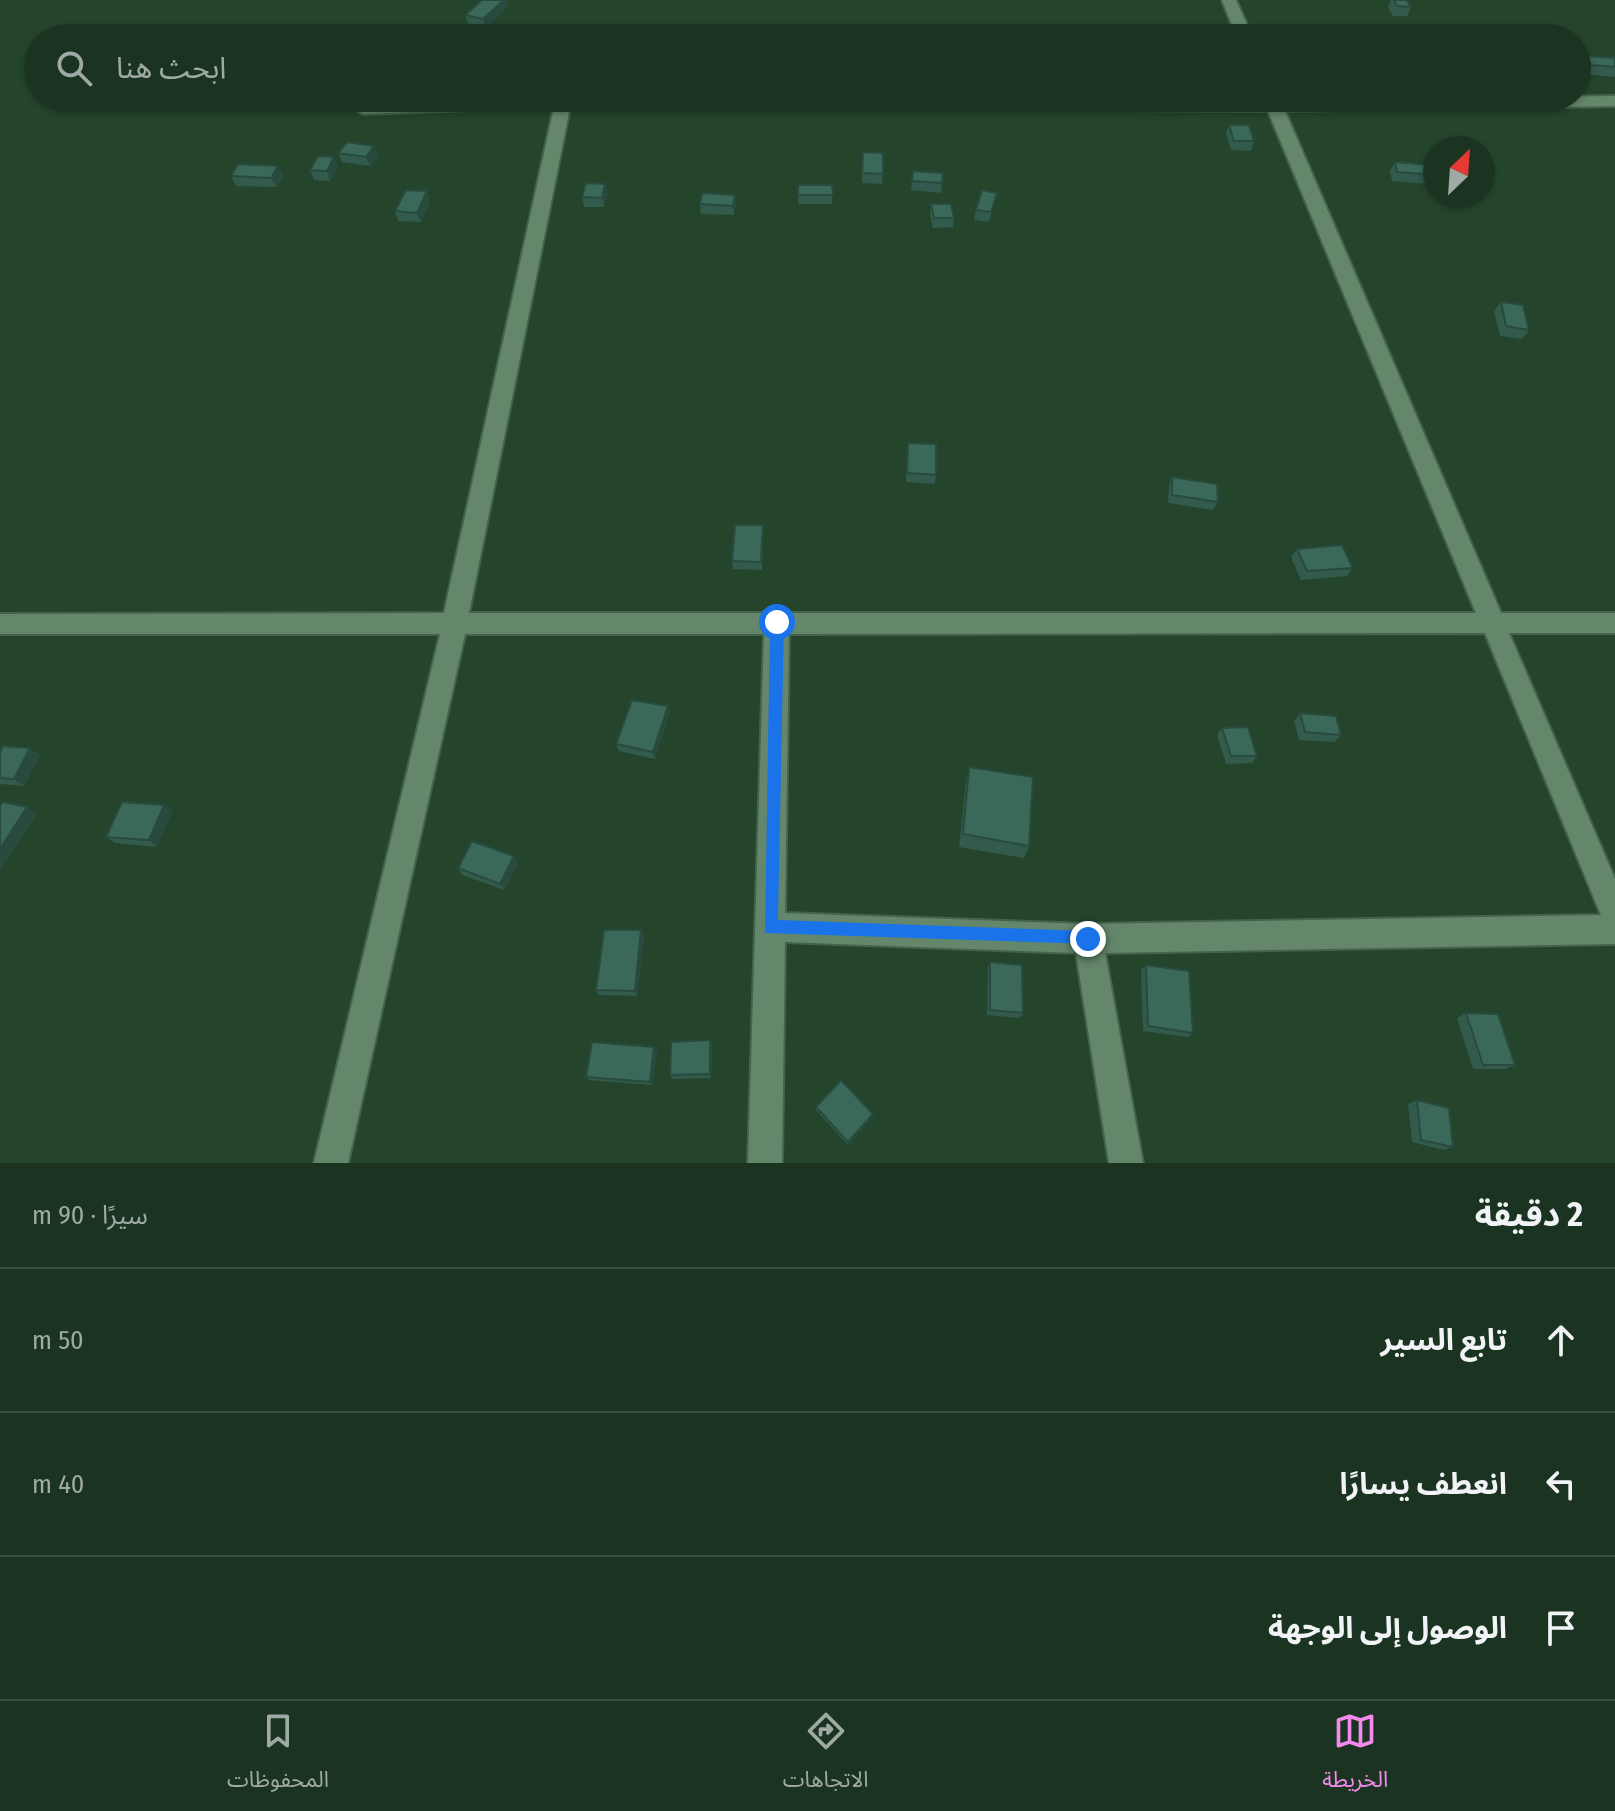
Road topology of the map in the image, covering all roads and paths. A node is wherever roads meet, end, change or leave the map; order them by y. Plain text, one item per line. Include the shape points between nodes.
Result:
1 (1229, 0) edge
2 (1239, 24) edge
3 (1591, 101) edge
4 (1615, 101) edge
5 (561, 112) edge
6 (1276, 112) edge
7 (777, 622) junction
8 (1615, 623) edge
9 (0, 624) edge
10 (1494, 625) junction
11 (454, 626) junction
12 (1615, 913) edge
13 (770, 927) junction
14 (1615, 929) edge
15 (1088, 939) junction
16 (331, 1163) edge
17 (765, 1163) edge
18 (1126, 1163) edge

1 - 2 street
3 - 4 street
5 - 11 street
6 - 10 street
7 - 10 street
7 - 11 street
7 - 13 street
8 - 10 street
9 - 11 street
10 - 12 street
11 - 16 street
13 - 15 street
13 - 17 street
14 - 15 street
15 - 18 street

